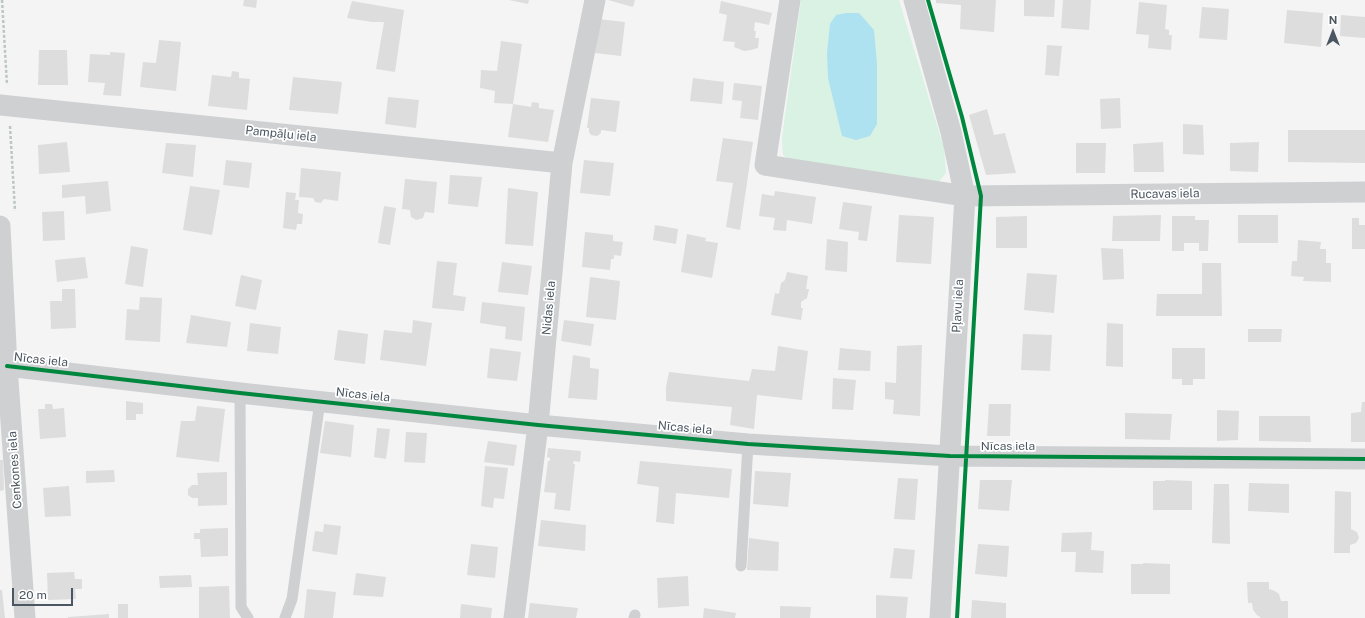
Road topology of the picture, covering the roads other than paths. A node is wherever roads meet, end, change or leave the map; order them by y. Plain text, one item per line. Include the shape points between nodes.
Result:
1 (595, 0) edge
2 (790, 0) edge
3 (914, 0) edge
4 (0, 105) edge
5 (562, 163) junction
6 (1365, 192) edge
7 (965, 196) junction
8 (0, 226) edge
9 (5, 375) edge
10 (240, 393) junction
11 (320, 401) junction
12 (538, 425) junction
13 (748, 444) junction
14 (950, 456) junction
15 (1365, 459) edge
16 (741, 566) dead end
17 (25, 618) edge
18 (248, 618) edge
19 (285, 618) edge
20 (514, 618) edge
21 (940, 618) edge

1 - 5 street, Nidas iela
2 - 7 street, Rucavas iela via 765,165
3 - 7 street, Pļavu iela via 951,132
4 - 5 street, Pampāļu iela
5 - 12 street, Nidas iela
6 - 7 street, Rucavas iela
7 - 14 street, Pļavu iela
8 - 9 street, Cenkones iela
9 - 10 street, Nīcas iela
9 - 17 street, Cenkones iela
10 - 11 street, Nīcas iela
10 - 18 lane via 241,607
11 - 12 street, Nīcas iela
11 - 19 lane via 292,600
12 - 13 street, Nīcas iela
12 - 20 street, Nidas iela
13 - 14 street, Nīcas iela
13 - 16 lane
14 - 15 street, Nīcas iela
14 - 21 street, Pļavu iela

